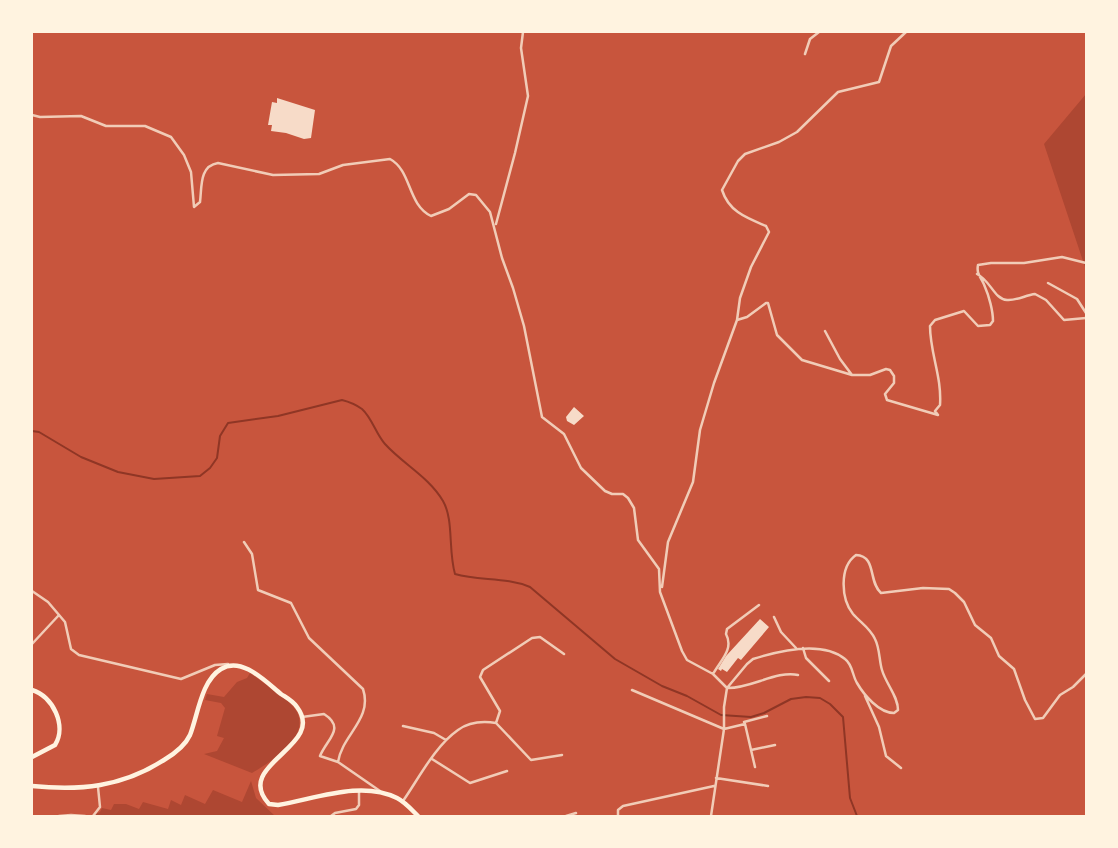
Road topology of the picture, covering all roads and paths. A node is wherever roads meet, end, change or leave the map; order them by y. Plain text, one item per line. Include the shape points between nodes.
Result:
1 (523, 32) edge
2 (819, 32) edge
3 (906, 32) edge
4 (805, 54) dead end
5 (32, 115) edge
6 (495, 228) junction
7 (1087, 263) edge
8 (977, 274) junction
9 (1048, 284) dead end
10 (1087, 313) edge
11 (1087, 318) edge
12 (737, 320) junction
13 (825, 331) dead end
14 (852, 375) junction
15 (244, 542) dead end
16 (32, 591) edge
17 (660, 592) junction
18 (759, 605) dead end
19 (59, 615) junction
20 (774, 617) dead end
21 (32, 644) edge
22 (803, 648) junction
23 (797, 650) junction
24 (564, 654) dead end
25 (235, 665) junction
26 (713, 674) junction
27 (1087, 674) edge
28 (798, 675) dead end
29 (829, 681) dead end
30 (727, 688) junction
31 (32, 690) edge
32 (632, 690) dead end
33 (864, 693) junction
34 (768, 716) dead end
35 (302, 717) junction
36 (496, 723) junction
37 (403, 726) dead end
38 (724, 726) junction
39 (447, 740) junction
40 (775, 745) dead end
41 (751, 750) junction
42 (562, 755) dead end
43 (32, 757) edge
44 (432, 759) junction
45 (338, 762) junction
46 (755, 768) dead end
47 (901, 768) dead end
48 (507, 771) dead end
49 (716, 778) junction
50 (32, 786) edge
51 (714, 786) junction
52 (768, 786) dead end
53 (98, 787) junction
54 (359, 791) junction
55 (380, 792) junction
56 (403, 802) junction
57 (576, 813) dead end
58 (59, 817) edge
59 (85, 817) edge
60 (93, 817) edge
61 (331, 817) edge
62 (418, 817) edge
63 (566, 817) edge
64 (618, 817) edge
65 (711, 817) edge

1 - 6 street via 528,96
2 - 4 street via 810,38
3 - 12 street via 891,46 879,82 838,92 803,128 741,157 725,182 722,190 729,204 769,232 751,267
5 - 6 street via 81,116 106,126 145,126 171,138 191,172 194,207 200,202 203,173 211,164 229,163 273,174 319,174 343,165 390,159 401,168 415,201 427,214 436,216 469,194 477,195
6 - 17 street via 524,326 542,417 564,434 580,468 605,491 628,498 634,508 638,540 659,569
7 - 8 street via 1062,257 981,263
8 - 11 street via 987,279 1002,299 1035,294 1064,320
8 - 14 street via 992,311 990,325 978,326 964,311 930,326 939,374 938,415 887,401 885,394 894,386 890,370
9 - 10 street via 1077,299
12 - 14 street via 768,303 777,335 798,356
12 - 17 street via 704,416 693,482 668,542
13 - 14 street
15 - 45 street via 252,554 258,590 291,603 309,638 363,689 366,707
16 - 19 street
17 - 26 street via 681,652
18 - 26 street via 727,629 730,649
19 - 21 street
19 - 25 street via 71,649 79,655 181,679 215,665
20 - 23 street
22 - 23 street
22 - 29 street via 806,658
22 - 33 street via 844,659
23 - 30 street via 753,659
24 - 36 street via 540,637 531,638 482,670 480,677 500,710
25 - 35 main road via 292,701
25 - 53 main road via 212,677 184,745 135,777
26 - 30 street
27 - 33 street via 1060,695 1043,718 1035,719 1014,669 975,625 958,595 949,589 930,588 881,593 869,561 859,555 845,568 847,603 874,638 898,710 886,712
28 - 30 street
30 - 38 street
31 - 43 main road via 44,696 60,723 55,744
32 - 38 street
33 - 47 street via 886,756
34 - 38 street
35 - 45 street via 324,714 334,724 332,738 320,756
35 - 54 main road via 300,733 260,778 259,790 268,804
36 - 39 street via 470,724
36 - 42 street via 531,760
37 - 39 street
38 - 41 street via 746,724
38 - 49 street
39 - 44 street
40 - 41 street
41 - 46 street
44 - 48 street via 470,783
44 - 56 street
45 - 55 street
49 - 51 street
49 - 52 street
50 - 53 main road
51 - 64 street via 622,806
51 - 65 street
53 - 60 street via 100,807
54 - 55 main road
54 - 61 street via 356,809
55 - 56 main road
56 - 62 main road
57 - 63 street
58 - 59 street

